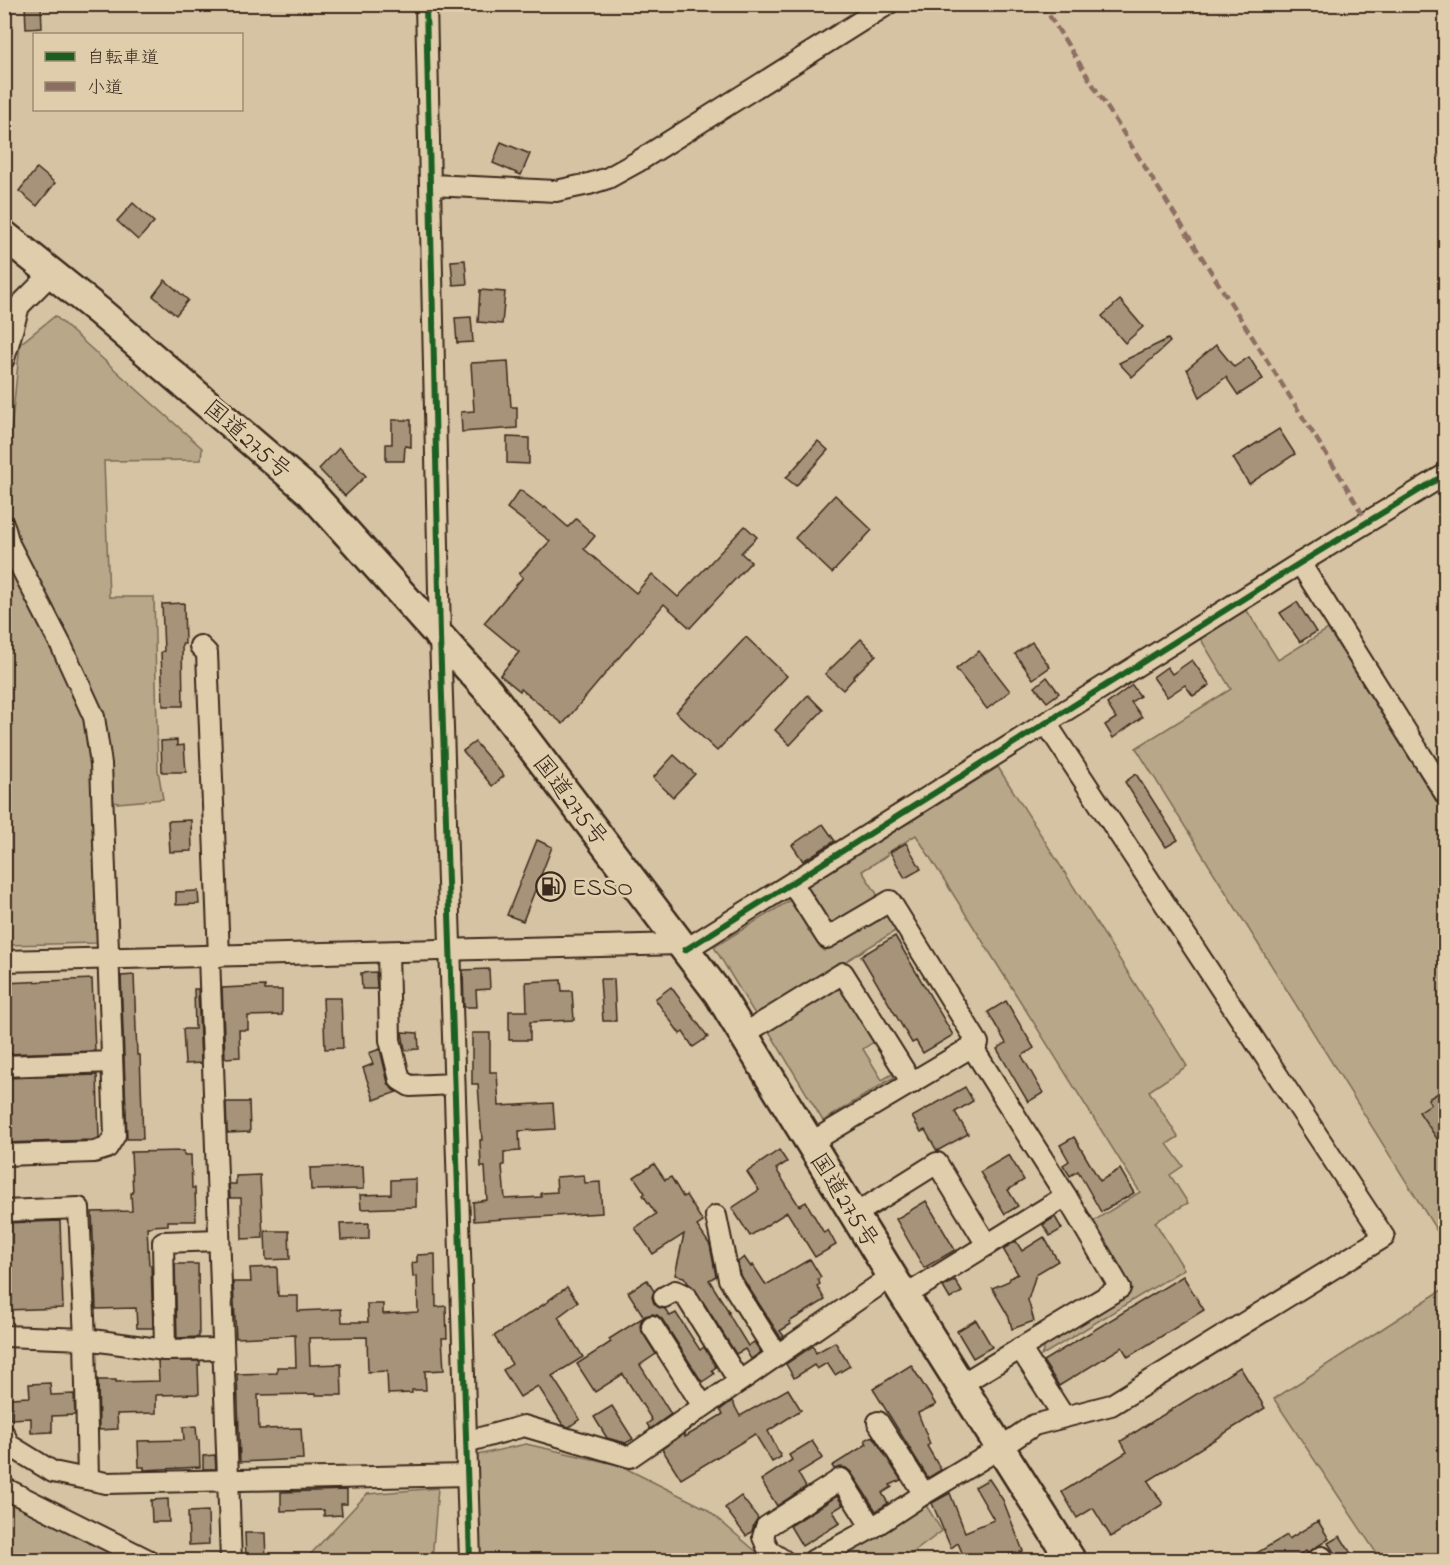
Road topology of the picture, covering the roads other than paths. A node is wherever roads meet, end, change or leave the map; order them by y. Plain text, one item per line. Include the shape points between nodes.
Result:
1 (426, 4) edge
2 (888, 4) edge
3 (431, 185) junction
4 (4, 235) edge
5 (52, 273) junction
6 (4, 359) edge
7 (1446, 474) edge
8 (4, 526) edge
9 (1300, 563) junction
10 (440, 636) junction
11 (200, 646) dead end
12 (1046, 723) junction
13 (1446, 795) edge
14 (792, 883) junction
15 (683, 947) junction
16 (450, 950) junction
17 (388, 952) junction
18 (214, 956) junction
19 (109, 958) junction
20 (4, 961) edge
21 (744, 1034) junction
22 (972, 1047) junction
23 (112, 1062) junction
24 (4, 1066) edge
25 (912, 1083) junction
26 (454, 1084) junction
27 (810, 1143) junction
28 (4, 1155) edge
29 (1066, 1196) junction
30 (4, 1210) edge
31 (716, 1215) dead end
32 (854, 1215) junction
33 (219, 1240) junction
34 (987, 1245) junction
35 (898, 1286) junction
36 (664, 1297) dead end
37 (652, 1326) dead end
38 (4, 1336) edge
39 (85, 1339) junction
40 (1020, 1348) junction
41 (223, 1349) junction
42 (165, 1350) junction
43 (777, 1355) junction
44 (739, 1381) junction
45 (960, 1385) junction
46 (703, 1406) junction
47 (1064, 1417) junction
48 (878, 1422) dead end
49 (4, 1434) edge
50 (466, 1442) junction
51 (1000, 1448) junction
52 (467, 1475) junction
53 (88, 1479) junction
54 (228, 1480) junction
55 (4, 1488) edge
56 (924, 1494) junction
57 (872, 1528) junction
58 (148, 1560) edge
59 (231, 1560) edge
60 (470, 1560) edge
61 (783, 1560) edge
62 (814, 1560) edge
63 (1071, 1560) edge

1 - 3 street
2 - 3 street via 608,178 556,191
3 - 10 street
4 - 5 highway, 国道275号
5 - 6 street via 19,306
5 - 10 highway, 国道275号 via 310,492
7 - 9 street
8 - 19 street via 9,544 94,717 101,764
9 - 12 street
9 - 13 street
10 - 15 highway, 国道275号 via 488,690
10 - 16 street
11 - 18 street via 207,653
12 - 14 street
12 - 47 street via 1384,1237 1111,1405
14 - 15 street
14 - 22 street via 827,938 890,901 978,1043
15 - 16 street
15 - 21 highway, 国道275号
16 - 17 street
16 - 26 street
17 - 18 street
17 - 26 street via 390,1040 400,1080 410,1086
18 - 19 street
18 - 33 street
19 - 20 street
19 - 23 street
21 - 25 street via 843,973
21 - 27 highway, 国道275号
22 - 25 street
22 - 29 street
23 - 24 street
23 - 28 street via 115,1135 107,1148 94,1152
25 - 27 street
26 - 50 street
27 - 32 highway, 国道275号
29 - 34 street
29 - 40 street via 1120,1288
30 - 39 street via 79,1208
31 - 43 street via 729,1279
32 - 34 street via 937,1162
32 - 35 highway, 国道275号
33 - 41 street
33 - 42 street via 163,1242
34 - 35 street
35 - 43 street
35 - 45 highway, 国道275号
36 - 44 street via 675,1291 685,1295
37 - 46 street
38 - 39 street
39 - 42 street
39 - 53 street
40 - 45 street
40 - 47 street
41 - 42 street
41 - 54 street
43 - 44 street
44 - 46 street
45 - 51 highway, 国道275号
46 - 50 street via 630,1457 524,1426
47 - 51 street via 1034,1425
48 - 56 street
49 - 53 street via 9,1445 53,1472
50 - 52 street
51 - 56 street
51 - 63 highway, 国道275号
52 - 54 street
52 - 60 street
53 - 54 street via 106,1483
54 - 59 street
55 - 58 street
56 - 57 street
57 - 61 street via 841,1479 766,1527 763,1537 769,1551
57 - 62 street

